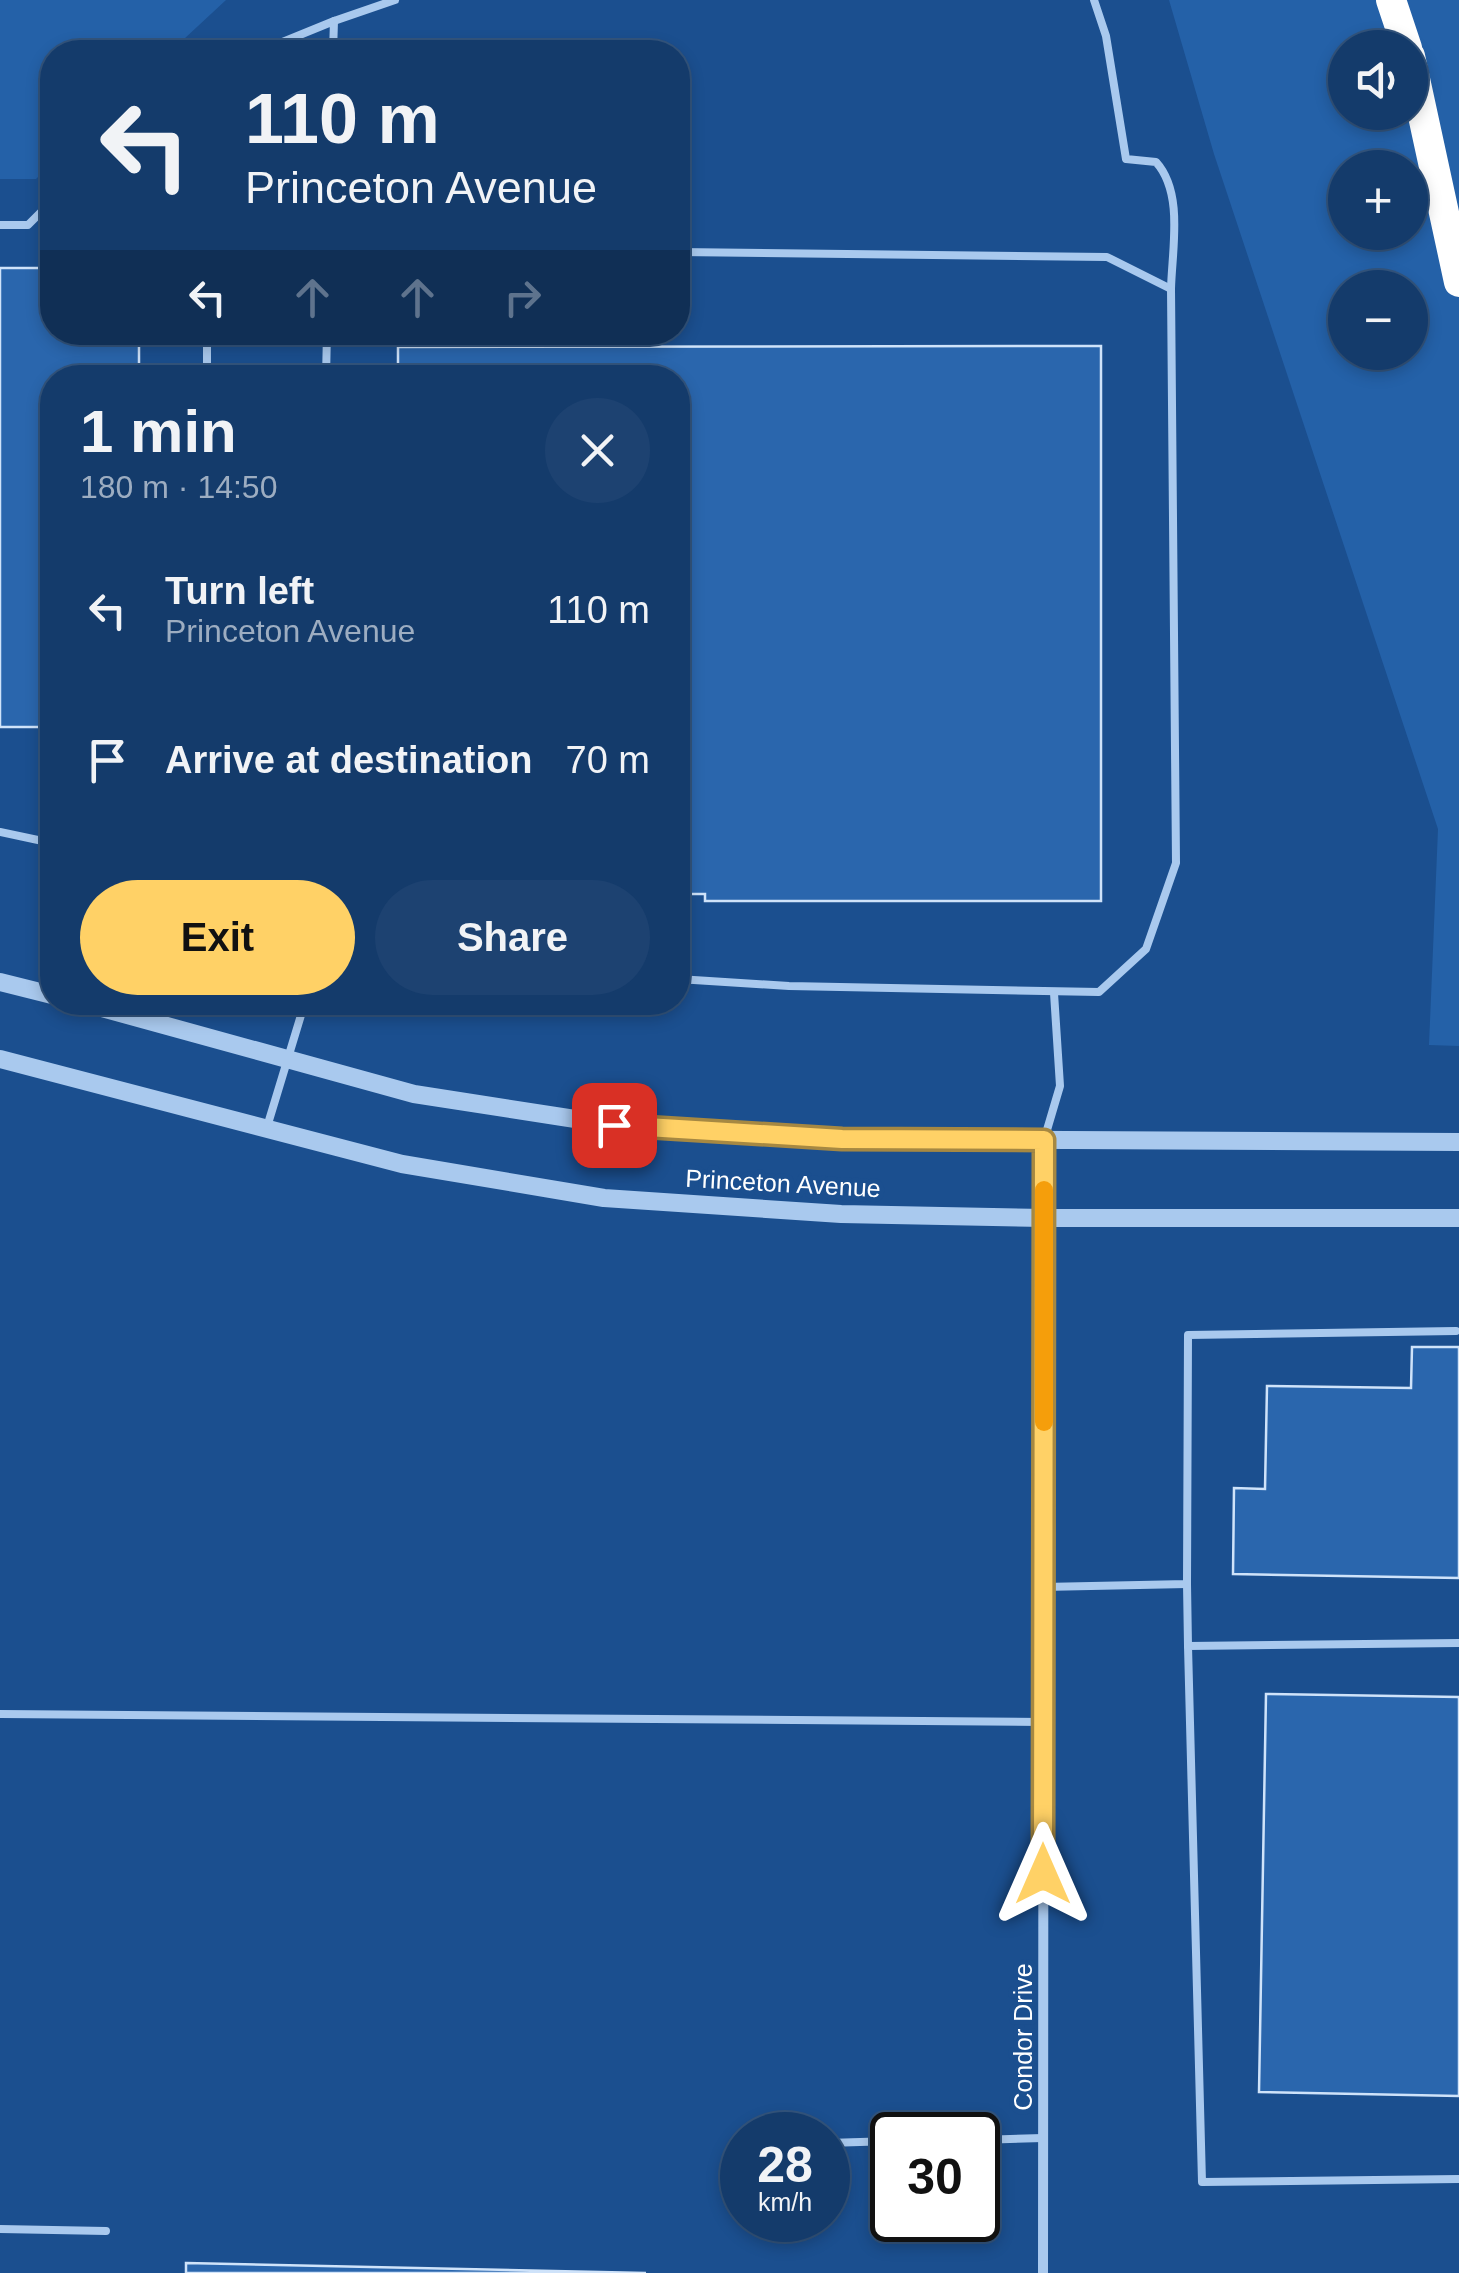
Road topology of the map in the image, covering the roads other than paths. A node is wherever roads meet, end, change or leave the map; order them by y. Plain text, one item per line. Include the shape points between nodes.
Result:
1 (395, 0) edge
2 (1094, 0) edge
3 (1391, 0) edge
4 (334, 20) junction
5 (1401, 30) edge
6 (286, 40) edge
7 (333, 40) edge
8 (1426, 130) edge
9 (40, 214) edge
10 (0, 225) edge
11 (690, 252) edge
12 (1459, 282) edge
13 (1171, 289) junction
14 (0, 832) edge
15 (40, 840) edge
16 (690, 980) edge
17 (0, 982) edge
18 (40, 992) edge
19 (1054, 993) junction
20 (127, 1015) edge
21 (300, 1015) edge
22 (0, 1059) edge
23 (285, 1059) junction
24 (267, 1128) junction
25 (1044, 1140) junction
26 (1459, 1142) edge
27 (1044, 1218) junction
28 (1459, 1218) edge
29 (1456, 1331) dead end
30 (1187, 1584) junction
31 (1043, 1587) junction
32 (1459, 1643) edge
33 (1188, 1646) junction
34 (0, 1714) edge
35 (1043, 1722) junction
36 (1043, 2138) junction
37 (1000, 2139) edge
38 (1459, 2180) edge
39 (0, 2229) edge
40 (106, 2231) dead end
41 (1043, 2273) edge

1 - 4 lane
2 - 13 lane via 1126,160 1156,162 1172,191
3 - 5 highway
4 - 6 lane
4 - 7 lane
8 - 12 highway
9 - 10 lane via 28,226
11 - 13 lane via 1107,256
13 - 19 lane via 1176,864 1146,949 1099,992
14 - 15 lane
16 - 19 lane
17 - 18 street
19 - 25 lane via 1060,1086
20 - 23 street, Princeton Avenue
21 - 23 lane
22 - 24 street, Princeton Avenue
23 - 24 lane
23 - 25 street, Princeton Avenue via 414,1094 614,1125 842,1139
24 - 27 street, Princeton Avenue via 402,1164 604,1198 840,1214
25 - 26 street, Princeton Avenue
25 - 27 street, Condor Drive
27 - 28 street, Princeton Avenue
27 - 31 street, Condor Drive
29 - 30 lane via 1188,1336
30 - 31 lane
30 - 33 lane
31 - 35 street, Condor Drive
32 - 33 lane
33 - 38 lane via 1202,2182
34 - 35 lane
35 - 36 street, Condor Drive
36 - 37 lane
36 - 41 street, Condor Drive
39 - 40 lane

